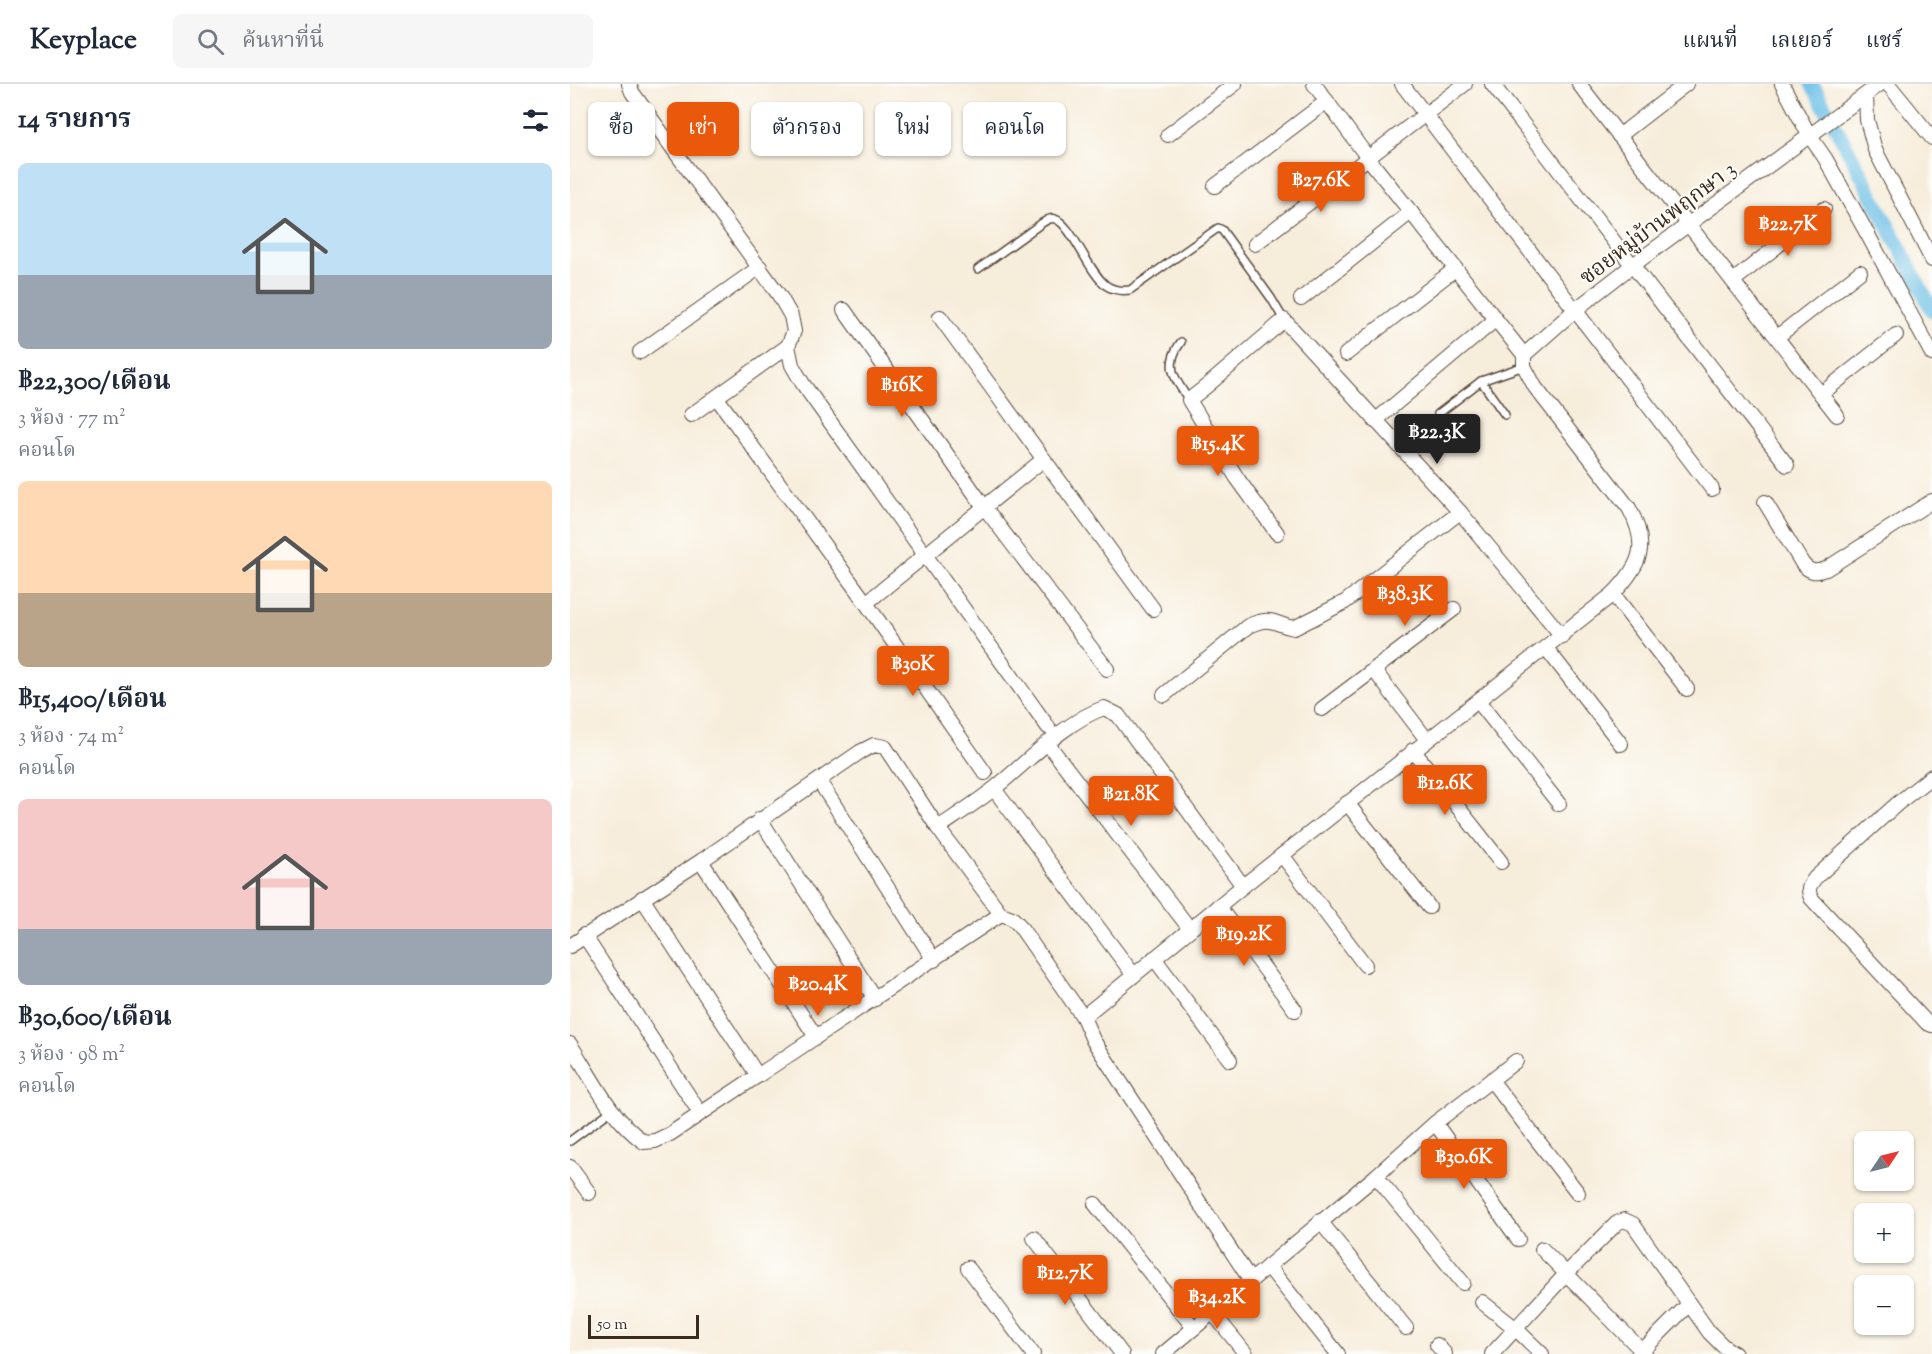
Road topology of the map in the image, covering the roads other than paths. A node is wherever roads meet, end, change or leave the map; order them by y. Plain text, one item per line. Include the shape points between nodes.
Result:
1 (1235, 84) edge
2 (1314, 84) edge
3 (1402, 84) edge
4 (1465, 84) edge
5 (1492, 84) edge
6 (1580, 84) edge
7 (1686, 84) edge
8 (1782, 84) edge
9 (1880, 84) edge
10 (1888, 84) edge
11 (627, 87) edge
12 (1866, 95) junction
13 (1327, 101) junction
14 (1425, 114) junction
15 (1814, 132) junction
16 (1168, 135) dead end
17 (1620, 136) junction
18 (1932, 138) edge
19 (1368, 158) junction
20 (1215, 186) dead end
21 (1824, 209) dead end
22 (1411, 212) junction
23 (1689, 224) junction
24 (1255, 244) dead end
25 (1932, 260) edge
26 (1633, 265) junction
27 (760, 267) junction
28 (978, 269) dead end
29 (1455, 269) junction
30 (1860, 272) dead end
31 (1733, 281) junction
32 (1301, 299) dead end
33 (844, 310) dead end
34 (1575, 310) junction
35 (940, 317) dead end
36 (1284, 320) junction
37 (1495, 320) junction
38 (1896, 335) dead end
39 (1777, 337) junction
40 (1181, 342) dead end
41 (788, 346) junction
42 (640, 352) dead end
43 (1346, 354) dead end
44 (1932, 354) edge
45 (1524, 360) junction
46 (1480, 381) junction
47 (1821, 394) junction
48 (717, 398) junction
49 (1189, 400) junction
50 (1438, 414) dead end
51 (691, 415) dead end
52 (1505, 415) dead end
53 (1837, 415) dead end
54 (1375, 421) junction
55 (1044, 459) junction
56 (1787, 465) dead end
57 (1712, 489) dead end
58 (1932, 501) edge
59 (1765, 502) dead end
60 (985, 508) junction
61 (1460, 512) junction
62 (1277, 533) dead end
63 (925, 555) junction
64 (1613, 594) junction
65 (866, 603) junction
66 (1153, 609) dead end
67 (1454, 609) dead end
68 (1562, 636) junction
69 (1546, 648) junction
70 (1107, 669) dead end
71 (1374, 669) junction
72 (1687, 689) dead end
73 (1164, 695) dead end
74 (1478, 701) junction
75 (1322, 709) dead end
76 (1048, 727) dead end
77 (1427, 740) junction
78 (1048, 744) junction
79 (1621, 744) dead end
80 (1413, 750) junction
81 (985, 773) dead end
82 (1932, 776) edge
83 (819, 781) junction
84 (994, 789) junction
85 (1347, 803) junction
86 (1559, 804) dead end
87 (760, 819) junction
88 (938, 828) junction
89 (1282, 855) junction
90 (701, 861) junction
91 (1501, 862) dead end
92 (1243, 886) junction
93 (642, 898) junction
94 (1218, 906) junction
95 (1429, 907) dead end
96 (1001, 914) junction
97 (1190, 929) junction
98 (584, 935) junction
99 (570, 946) edge
100 (1154, 958) junction
101 (934, 960) junction
102 (1365, 965) dead end
103 (1133, 974) junction
104 (875, 999) junction
105 (1294, 1010) dead end
106 (1083, 1017) junction
107 (1932, 1024) edge
108 (816, 1037) junction
109 (570, 1045) edge
110 (1230, 1060) dead end
111 (1516, 1061) dead end
112 (758, 1076) junction
113 (1491, 1080) junction
114 (612, 1110) junction
115 (700, 1113) junction
116 (1435, 1123) junction
117 (570, 1141) edge
118 (570, 1167) edge
119 (1376, 1176) junction
120 (589, 1192) dead end
121 (1578, 1193) dead end
122 (1095, 1204) dead end
123 (1320, 1221) junction
124 (1034, 1238) dead end
125 (1518, 1239) dead end
126 (1542, 1249) dead end
127 (1268, 1266) junction
128 (968, 1269) dead end
129 (1566, 1274) junction
130 (1251, 1281) junction
131 (1462, 1283) dead end
132 (1482, 1302) dead end
133 (1689, 1304) junction
134 (1213, 1313) junction
135 (1194, 1328) junction
136 (1515, 1328) junction
137 (1406, 1329) dead end
138 (1642, 1353) edge
139 (1033, 1354) edge
140 (1122, 1354) edge
141 (1163, 1354) edge
142 (1246, 1354) edge
143 (1338, 1354) edge
144 (1492, 1354) edge
145 (1542, 1354) edge
146 (1735, 1354) edge

1 - 16 street
2 - 13 street
3 - 14 street
4 - 14 street
5 - 26 street
6 - 17 street
7 - 17 street
8 - 15 street
9 - 12 street, ซอยหมู่บ้านพฤกษา 3
10 - 18 street
11 - 27 street
12 - 15 street, ซอยหมู่บ้านพฤกษา 3
12 - 25 street via 1867,120 1875,150
13 - 19 street
13 - 20 street
14 - 19 street
14 - 34 street
15 - 23 street, ซอยหมู่บ้านพฤกษา 3
15 - 44 street via 1824,158
17 - 23 street
19 - 22 street
19 - 24 street
21 - 31 street
22 - 29 street
22 - 32 street
23 - 26 street, ซอยหมู่บ้านพฤกษา 3
23 - 31 street
26 - 34 street, ซอยหมู่บ้านพฤกษา 3
26 - 56 street
27 - 41 street via 791,315 794,331
27 - 42 street
28 - 36 lane via 1051,218 1065,226 1107,286 1118,291 1130,290 1218,228
29 - 37 street
29 - 43 street
30 - 39 street
31 - 39 street
33 - 60 street
34 - 45 street, ซอยหมู่บ้านพฤกษา 3
34 - 57 street
35 - 55 street
36 - 49 street
36 - 54 street
37 - 45 street
37 - 54 street
38 - 47 street
39 - 47 street
40 - 49 lane via 1171,361 1174,377
41 - 48 street
41 - 63 street via 792,365 803,384
45 - 46 lane
45 - 64 street via 1535,387 1638,525 1640,556
46 - 50 lane
46 - 52 lane
47 - 53 street
48 - 51 street
48 - 65 street
49 - 62 street
54 - 61 street
55 - 60 street
55 - 66 street
58 - 59 street via 1826,569 1813,572 1802,563
60 - 63 street
60 - 70 street
61 - 68 street
61 - 73 street via 1345,602 1294,628 1262,620 1248,626
63 - 65 street
63 - 76 street
64 - 68 street
64 - 72 street
65 - 81 street
67 - 71 street
68 - 69 street
69 - 74 street
69 - 79 street
71 - 75 street
71 - 77 street
74 - 77 street
74 - 86 street
77 - 80 street
78 - 84 street
78 - 92 street via 1092,712 1104,708 1118,715
78 - 97 street
80 - 85 street
80 - 91 street
82 - 107 street via 1815,878 1808,892
83 - 87 street
83 - 88 street via 860,752 874,745 885,747
83 - 101 street
84 - 88 street
84 - 103 street
85 - 89 street
85 - 95 street
87 - 90 street
87 - 104 street
88 - 96 street
89 - 92 street
89 - 102 street
90 - 93 street
90 - 108 street
92 - 94 street
93 - 98 street
93 - 112 street
94 - 97 street
94 - 105 street
96 - 101 street
96 - 106 street via 1019,925
97 - 100 street
98 - 99 street
98 - 115 street
100 - 103 street
100 - 110 street
101 - 104 street
103 - 106 street
104 - 108 street
106 - 130 street via 1097,1047
108 - 112 street
109 - 114 street
111 - 113 street
112 - 115 street
113 - 116 street
113 - 121 street
114 - 115 street via 644,1142 670,1134
114 - 117 lane
116 - 119 street
116 - 125 street
118 - 120 street
119 - 123 street
119 - 131 street
122 - 135 street
123 - 127 street
123 - 137 street
124 - 140 street
126 - 129 street
127 - 130 street
127 - 143 street
128 - 139 street
129 - 133 street via 1617,1223 1629,1220
129 - 136 street
129 - 138 street
130 - 134 street
132 - 136 street
133 - 138 street
133 - 146 street via 1709,1332
134 - 135 street
134 - 142 street
135 - 141 street
136 - 144 street
136 - 145 street

